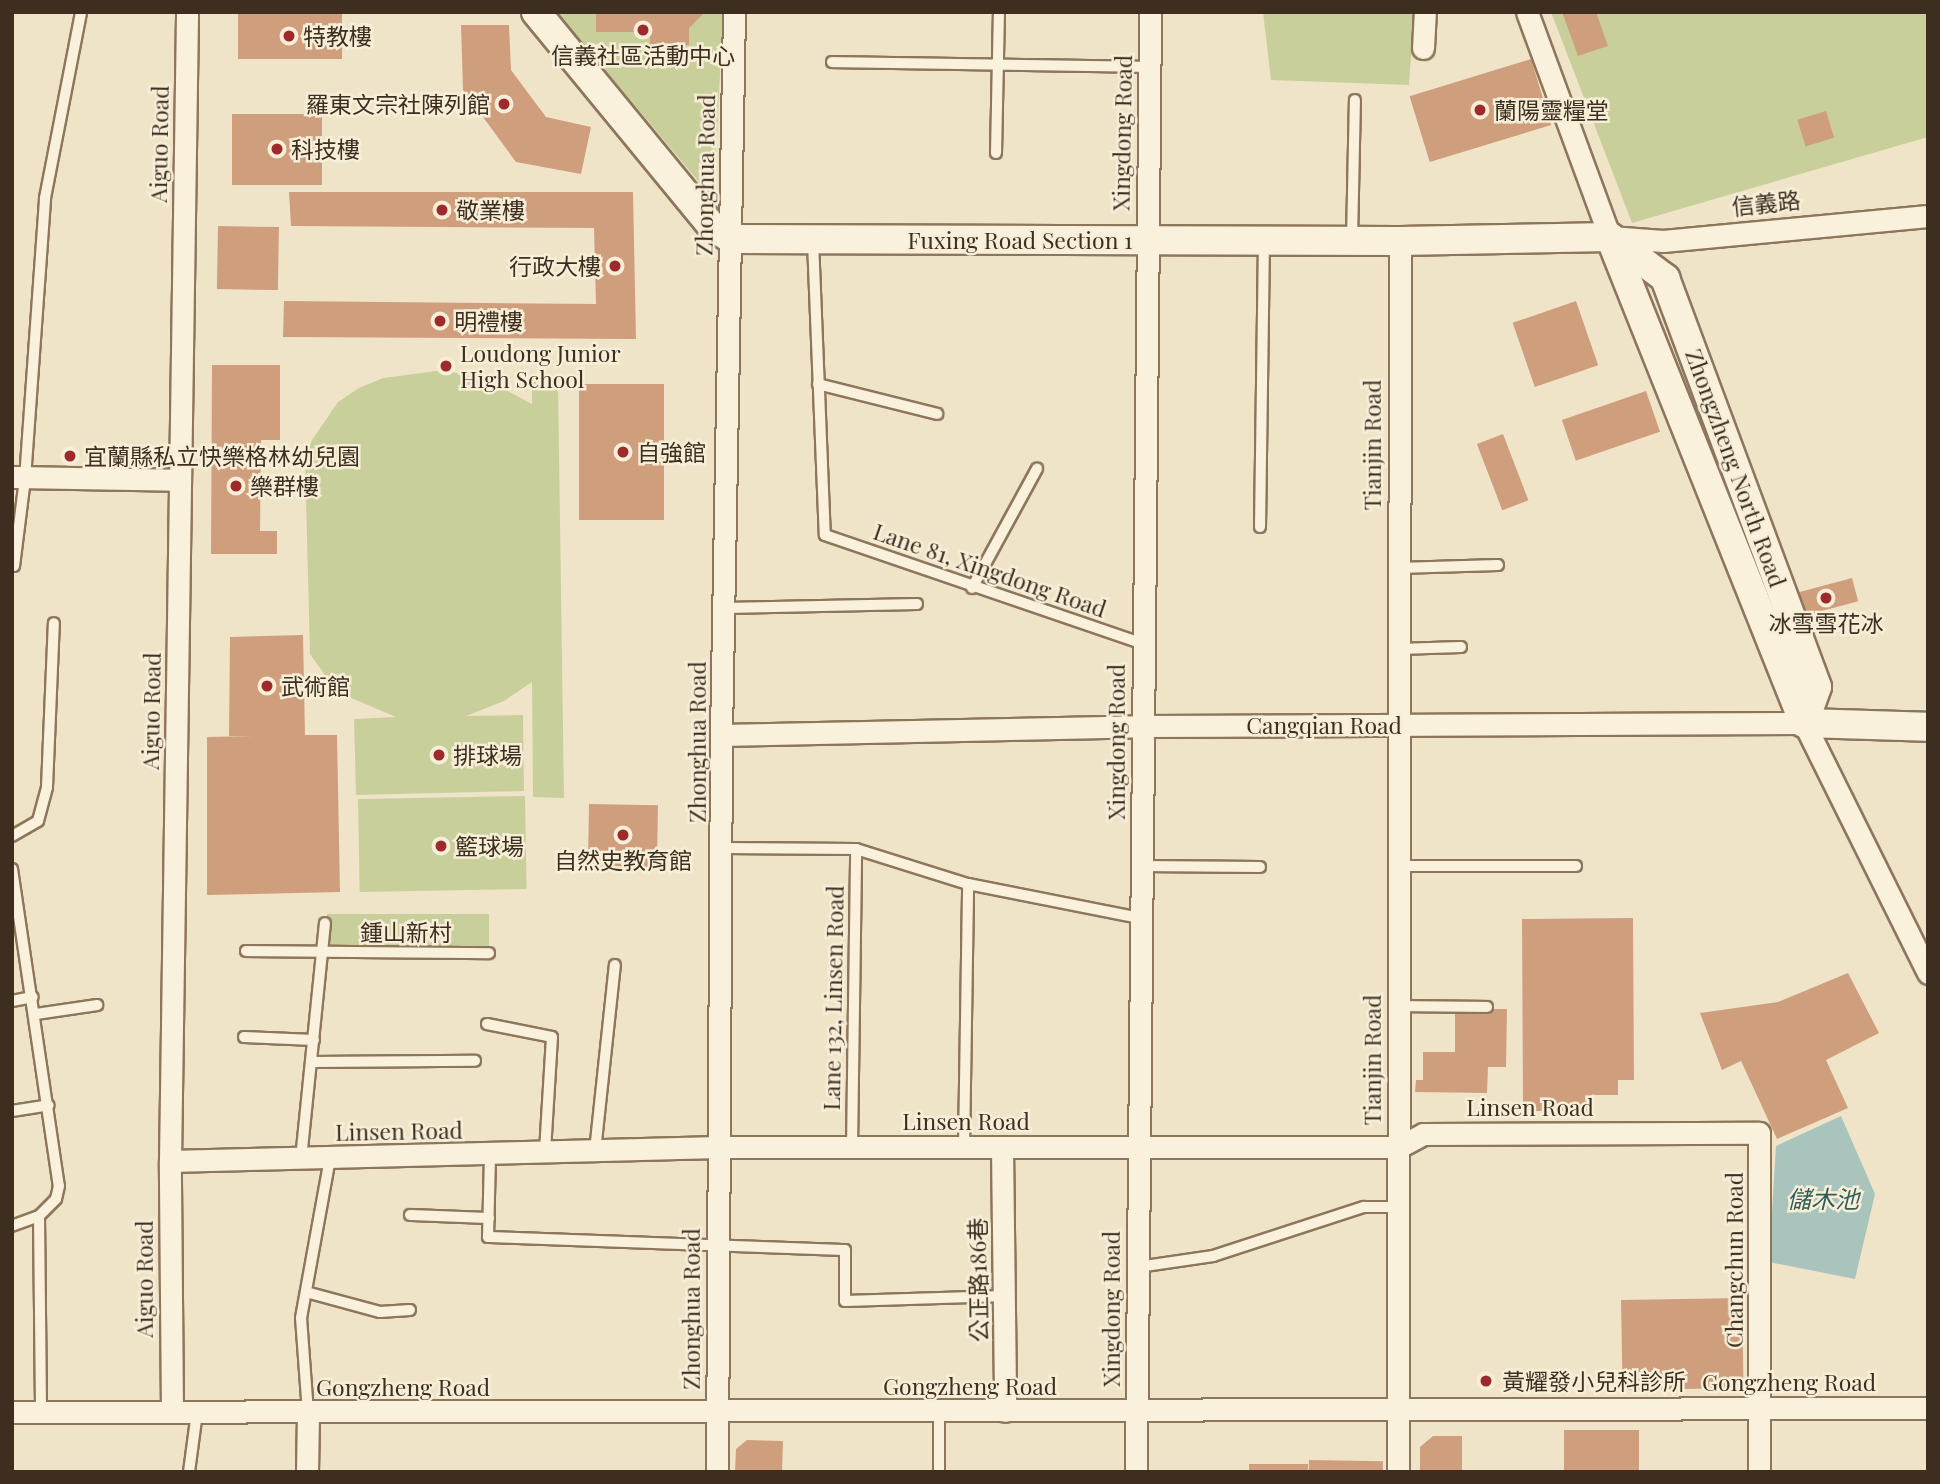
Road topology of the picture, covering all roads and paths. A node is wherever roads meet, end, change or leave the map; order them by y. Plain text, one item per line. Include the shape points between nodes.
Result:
1 (81, 12) edge
2 (187, 12) edge
3 (536, 12) edge
4 (734, 12) edge
5 (999, 12) edge
6 (1150, 12) edge
7 (1425, 12) edge
8 (1527, 12) edge
9 (1423, 48) dead end
10 (832, 62) dead end
11 (999, 64) junction
12 (1150, 67) junction
13 (1355, 100) dead end
14 (996, 153) dead end
15 (1928, 216) edge
16 (1610, 237) junction
17 (731, 239) junction
18 (813, 239) junction
19 (1146, 240) junction
20 (1264, 241) junction
21 (1352, 241) junction
22 (1400, 241) junction
23 (818, 384) junction
24 (937, 414) dead end
25 (1037, 468) dead end
26 (18, 478) edge
27 (180, 480) junction
28 (1260, 527) dead end
29 (1498, 565) dead end
30 (13, 566) edge
31 (1398, 568) junction
32 (972, 588) junction
33 (918, 604) dead end
34 (725, 608) junction
35 (54, 623) dead end
36 (1143, 644) junction
37 (1461, 647) dead end
38 (1399, 649) junction
39 (1804, 723) junction
40 (1399, 725) junction
41 (1142, 726) junction
42 (1928, 727) edge
43 (721, 736) junction
44 (12, 836) edge
45 (724, 848) junction
46 (856, 849) junction
47 (1141, 866) junction
48 (1399, 866) junction
49 (1576, 866) dead end
50 (1260, 867) dead end
51 (12, 869) edge
52 (968, 884) junction
53 (1140, 918) junction
54 (325, 923) dead end
55 (246, 951) dead end
56 (322, 953) junction
57 (489, 953) dead end
58 (615, 965) dead end
59 (1928, 973) edge
60 (33, 997) junction
61 (12, 1000) edge
62 (97, 1005) dead end
63 (1398, 1006) junction
64 (1487, 1007) dead end
65 (36, 1014) junction
66 (487, 1024) dead end
67 (244, 1037) dead end
68 (314, 1040) junction
69 (474, 1061) dead end
70 (312, 1062) junction
71 (49, 1105) junction
72 (12, 1111) edge
73 (1759, 1133) joint
74 (1139, 1146) junction
75 (720, 1147) junction
76 (1002, 1147) junction
77 (1399, 1147) junction
78 (852, 1148) junction
79 (964, 1148) junction
80 (595, 1151) junction
81 (545, 1153) junction
82 (490, 1156) junction
83 (330, 1158) junction
84 (301, 1159) junction
85 (170, 1161) junction
86 (1397, 1208) junction
87 (410, 1215) dead end
88 (39, 1216) junction
89 (489, 1218) junction
90 (12, 1226) edge
91 (716, 1246) junction
92 (1138, 1267) junction
93 (306, 1292) junction
94 (1004, 1296) junction
95 (410, 1310) dead end
96 (1928, 1408) edge
97 (1761, 1409) junction
98 (1398, 1410) junction
99 (41, 1411) junction
100 (172, 1411) junction
101 (1006, 1411) junction
102 (12, 1412) edge
103 (197, 1412) junction
104 (939, 1412) junction
105 (1137, 1412) junction
106 (308, 1413) junction
107 (718, 1413) junction
108 (189, 1472) edge
109 (307, 1472) edge
110 (717, 1472) edge
111 (939, 1472) edge
112 (1136, 1472) edge
113 (1398, 1472) edge
114 (1759, 1472) edge

1 - 26 lane via 45,198
2 - 27 street, Aiguo Road
3 - 17 main road via 712,226
4 - 17 street, Zhonghua Road
5 - 11 lane
6 - 12 street, Xingdong Road
7 - 9 street
8 - 16 street, Zhongzheng North Road
10 - 11 lane
11 - 12 lane
11 - 14 lane
12 - 19 street, Xingdong Road
13 - 21 lane
15 - 16 street, 信義路 via 1663,241
16 - 22 main road, Fuxing Road Section 1
16 - 39 main road, Zhongzheng North Road
17 - 18 main road, Fuxing Road Section 1
17 - 34 street, Zhonghua Road
18 - 19 main road, Fuxing Road Section 1
18 - 23 lane
19 - 20 main road, Fuxing Road Section 1
19 - 36 street, Xingdong Road
20 - 21 main road, Fuxing Road Section 1
20 - 28 lane
21 - 22 main road, Fuxing Road Section 1
22 - 31 street, Tianjin Road
23 - 24 lane
23 - 32 lane, Lane 81, Xingdong Road via 825,535
25 - 32 lane
26 - 27 street
26 - 30 lane
27 - 85 street, Aiguo Road
29 - 31 lane
31 - 38 street, Tianjin Road
32 - 36 lane, Lane 81, Xingdong Road
33 - 34 lane
34 - 43 street, Zhonghua Road
35 - 44 lane via 47,787 38,821
36 - 41 street, Xingdong Road
37 - 38 lane
38 - 40 street, Tianjin Road
39 - 40 street, Cangqian Road
39 - 42 main road, Cangqian Road
39 - 59 street, Zhongzheng North Road
40 - 41 street, Cangqian Road
40 - 48 street, Tianjin Road
41 - 43 street, Cangqian Road
41 - 47 street, Xingdong Road
43 - 45 street, Zhonghua Road
45 - 46 lane
45 - 75 street, Zhonghua Road
46 - 52 lane
46 - 78 lane, Lane 132, Linsen Road
47 - 50 lane
47 - 53 street, Xingdong Road
48 - 49 lane
48 - 63 street, Tianjin Road
51 - 60 lane
52 - 53 lane
52 - 79 lane
53 - 74 street, Xingdong Road
54 - 56 lane
55 - 56 lane, 鍾山新村
56 - 57 lane, 鍾山新村
56 - 68 lane
58 - 80 lane
60 - 61 lane
60 - 65 lane
62 - 65 lane
63 - 64 lane
63 - 77 street, Tianjin Road
65 - 71 lane
66 - 81 lane via 552,1037
67 - 68 lane
68 - 70 lane
69 - 70 lane
70 - 84 lane
71 - 72 lane
71 - 88 lane via 59,1186 56,1199
73 - 77 street, Linsen Road via 1423,1134
73 - 97 street, Changchun Road
74 - 76 street, Linsen Road
74 - 77 street, Linsen Road
74 - 92 street, Xingdong Road
75 - 78 street, Linsen Road
75 - 80 street, Linsen Road
75 - 91 street, Zhonghua Road
76 - 79 street, Linsen Road
76 - 94 street, 公正路186巷
77 - 86 street, Tianjin Road
78 - 79 street, Linsen Road
80 - 81 street, Linsen Road
81 - 82 street, Linsen Road
82 - 83 street, Linsen Road
82 - 89 lane
83 - 84 street, Linsen Road
83 - 93 lane
84 - 85 street, Linsen Road
85 - 100 street, Aiguo Road
86 - 92 lane via 1364,1207 1213,1256
86 - 98 street, Tianjin Road
87 - 89 lane
88 - 90 lane
88 - 99 lane
89 - 91 lane via 488,1237
91 - 94 lane via 845,1250 845,1301
91 - 107 street, Zhonghua Road
92 - 105 street, Xingdong Road
93 - 95 lane via 380,1311
93 - 106 lane via 300,1318
94 - 101 street, 公正路186巷
96 - 97 street, Gongzheng Road
97 - 98 street, Gongzheng Road
97 - 114 street, Changchun Road
98 - 105 street, Gongzheng Road
98 - 113 street, Tianjin Road
99 - 100 street, Gongzheng Road
99 - 102 street, Gongzheng Road
100 - 103 street, Gongzheng Road
101 - 104 street, Gongzheng Road
101 - 105 street, Gongzheng Road
103 - 106 street, Gongzheng Road
103 - 108 lane
104 - 107 street, Gongzheng Road
104 - 111 lane
105 - 112 street, Xingdong Road
106 - 107 street, Gongzheng Road
106 - 109 street
107 - 110 street, Zhonghua Road

